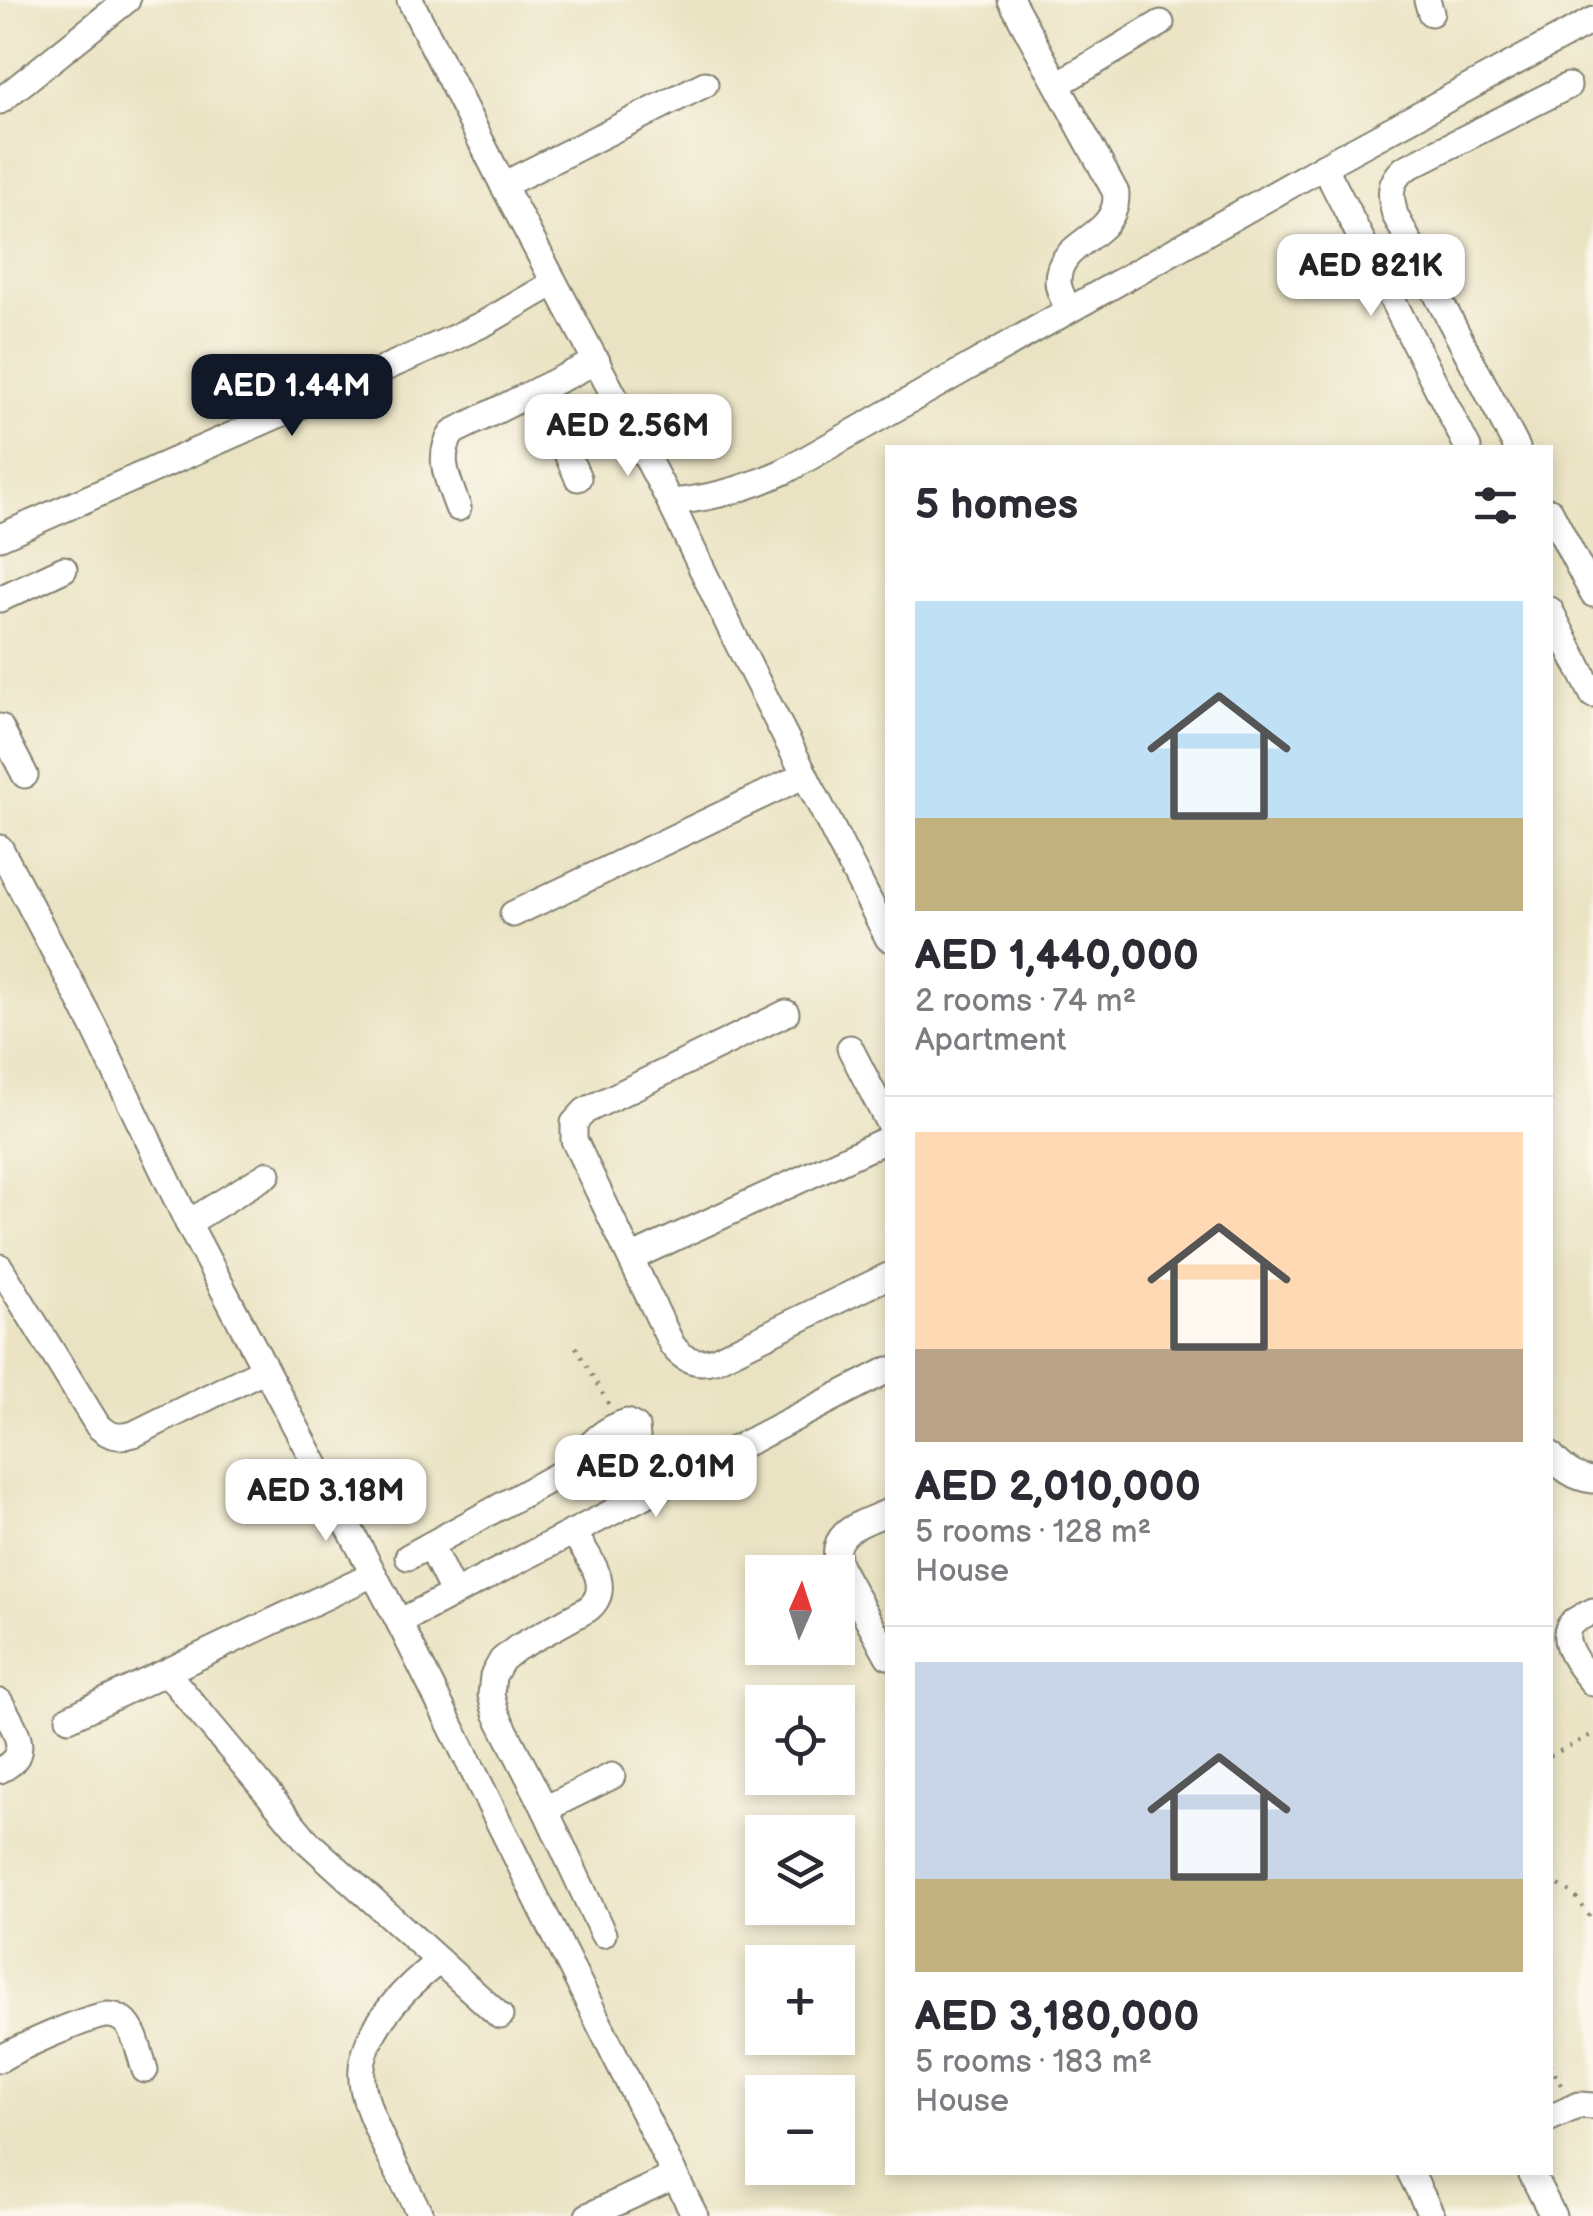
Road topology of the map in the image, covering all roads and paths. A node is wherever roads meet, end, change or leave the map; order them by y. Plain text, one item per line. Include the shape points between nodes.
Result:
1 (127, 0) edge
2 (410, 0) edge
3 (1010, 0) edge
4 (1593, 20) edge
5 (1161, 23) dead end
6 (705, 84) dead end
7 (1058, 84) junction
8 (1568, 86) dead end
9 (0, 100) edge
10 (1324, 166) junction
11 (503, 185) junction
12 (554, 283) junction
13 (1069, 310) junction
14 (597, 361) junction
15 (538, 390) junction
16 (1466, 445) edge
17 (1515, 445) edge
18 (578, 478) dead end
19 (670, 502) junction
20 (458, 508) dead end
21 (1553, 517) edge
22 (0, 536) edge
23 (64, 569) dead end
24 (1593, 594) edge
25 (0, 599) edge
26 (1553, 616) edge
27 (1592, 691) edge
28 (0, 726) edge
29 (25, 775) dead end
30 (805, 776) junction
31 (0, 848) edge
32 (513, 914) dead end
33 (885, 932) edge
34 (786, 1013) dead end
35 (850, 1048) dead end
36 (885, 1116) edge
37 (885, 1140) edge
38 (268, 1174) dead end
39 (188, 1222) junction
40 (631, 1258) junction
41 (0, 1267) edge
42 (885, 1277) edge
43 (576, 1347) dead end
44 (265, 1369) junction
45 (885, 1372) edge
46 (620, 1424) joint
47 (1553, 1457) edge
48 (1593, 1480) edge
49 (885, 1514) edge
50 (573, 1532) junction
51 (373, 1574) junction
52 (454, 1594) junction
53 (1593, 1611) edge
54 (399, 1622) junction
55 (885, 1650) edge
56 (166, 1673) junction
57 (1593, 1684) edge
58 (0, 1702) edge
59 (70, 1718) dead end
60 (1593, 1734) edge
61 (1553, 1754) edge
62 (0, 1770) edge
63 (612, 1776) dead end
64 (545, 1809) junction
65 (1553, 1882) edge
66 (1593, 1921) edge
67 (603, 1934) dead end
68 (439, 1961) junction
69 (500, 2016) dead end
70 (0, 2059) edge
71 (146, 2070) dead end
72 (1553, 2070) edge
73 (1572, 2110) edge
74 (1412, 2175) edge
75 (1532, 2175) edge
76 (675, 2176) junction
77 (421, 2216) edge
78 (588, 2216) edge
79 (695, 2216) edge
80 (1432, 2216) edge
81 (1553, 2216) edge

1 - 9 street
2 - 11 street
3 - 7 street
4 - 10 street
5 - 7 street
6 - 11 street
7 - 13 street via 1116,193 1114,212 1060,268 1058,285
8 - 17 street via 1404,169 1390,190 1396,215
10 - 13 street
10 - 16 street
11 - 12 street
12 - 14 street
12 - 22 street via 449,340
13 - 19 street via 786,471 741,490
14 - 15 street
14 - 19 street
15 - 18 street
15 - 20 street via 453,432 445,443
19 - 30 street
21 - 24 street
23 - 25 street
26 - 27 street
28 - 29 street
30 - 32 street
30 - 33 street
31 - 39 street
34 - 40 street via 585,1110 574,1123 574,1140
35 - 36 street
37 - 40 street
38 - 39 street
39 - 44 street
40 - 42 street via 672,1345 696,1362 715,1360
41 - 44 street via 108,1435 134,1434
43 - 46 path
44 - 51 street
45 - 50 street
46 - 52 street via 599,1436 576,1465 419,1550
47 - 48 street via 1568,1472
49 - 55 street via 844,1534 835,1554
50 - 52 street
50 - 64 street via 599,1578 597,1601 502,1660 491,1695
51 - 54 street
51 - 56 street
52 - 54 street
53 - 57 street via 1567,1634
54 - 76 street
56 - 59 street
56 - 68 street via 308,1842
58 - 62 street via 20,1744 12,1764
60 - 61 path
63 - 64 street
64 - 67 street
65 - 66 path via 1574,1894
68 - 69 street
68 - 77 street via 380,2021 365,2052 362,2086
70 - 71 street via 110,2015 130,2026
72 - 73 path
74 - 80 street
75 - 81 street
76 - 78 street
76 - 79 street

